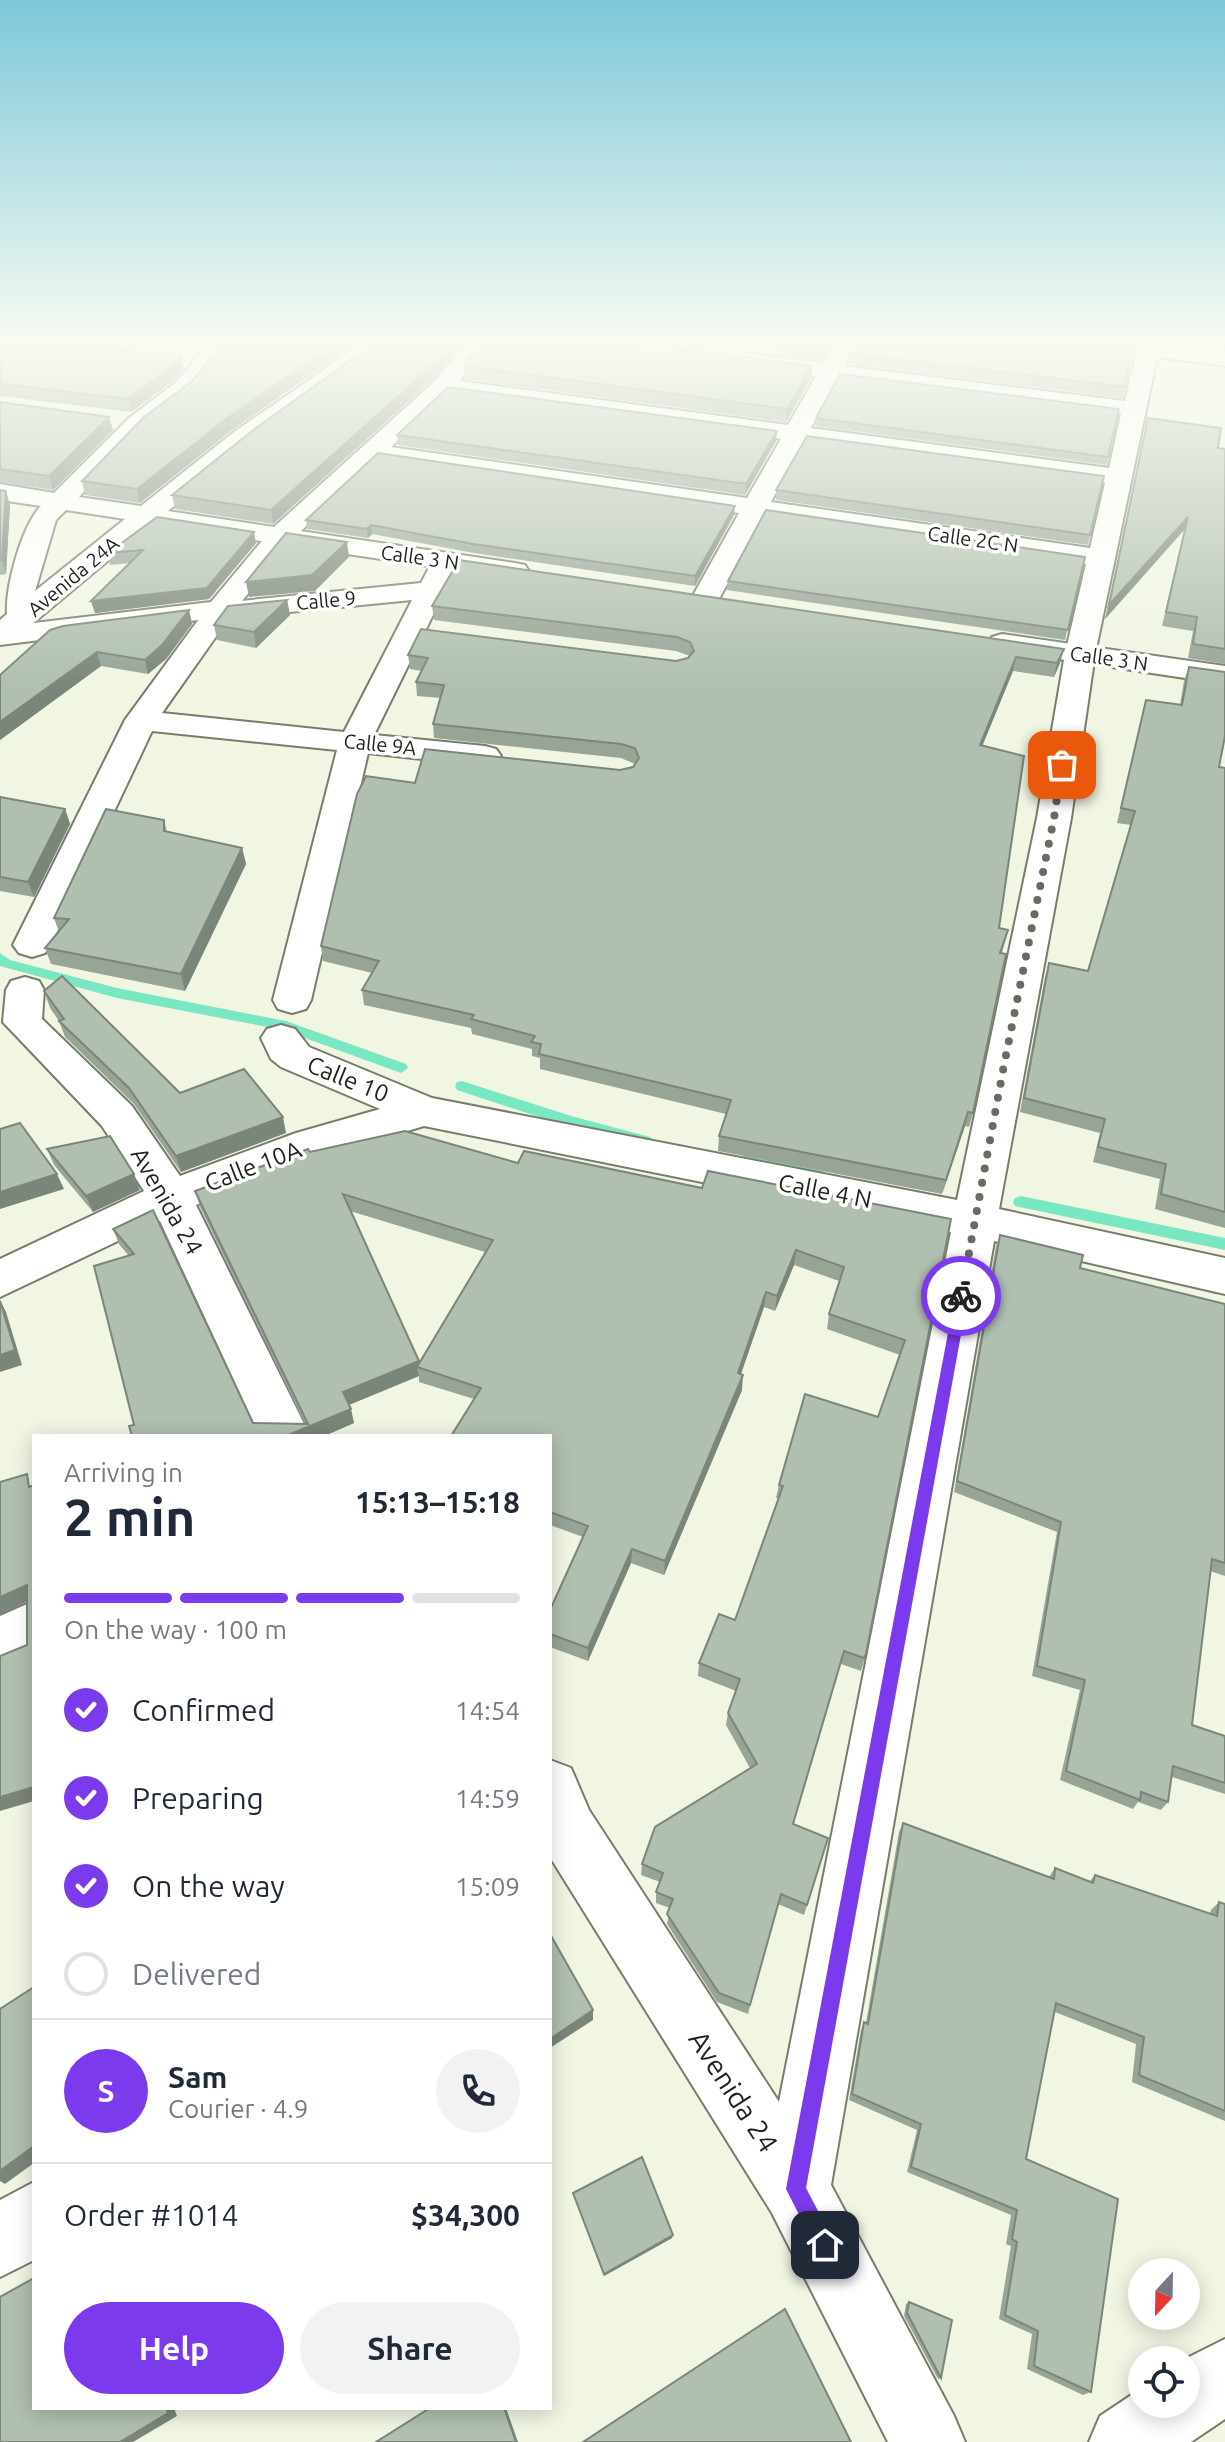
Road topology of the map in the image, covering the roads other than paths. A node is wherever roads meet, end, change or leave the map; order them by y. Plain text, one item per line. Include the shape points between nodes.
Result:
1 (102, 458) edge
2 (217, 458) edge
3 (364, 458) edge
4 (419, 458) edge
5 (783, 458) edge
6 (980, 458) edge
7 (1124, 458) edge
8 (1120, 477) junction
9 (0, 492) edge
10 (756, 507) junction
11 (51, 510) junction
12 (147, 514) junction
13 (15, 521) dead end
14 (280, 536) junction
15 (1101, 558) junction
16 (537, 574) edge
17 (439, 575) junction
18 (675, 594) edge
19 (705, 599) junction
20 (736, 603) edge
21 (220, 610) junction
22 (7, 629) edge
23 (977, 639) edge
24 (1080, 654) junction
25 (1225, 675) edge
26 (141, 720) junction
27 (355, 742) junction
28 (511, 759) edge
29 (32, 945) dead end
30 (16, 1015) edge
31 (424, 1111) junction
32 (171, 1197) junction
33 (975, 1220) junction
34 (1225, 1276) edge
35 (0, 1279) edge
36 (284, 1434) edge
37 (32, 1627) edge
38 (0, 1645) edge
39 (556, 1821) edge
40 (796, 2189) junction
41 (32, 2218) edge
42 (0, 2242) edge
43 (1225, 2375) edge
44 (1200, 2392) edge
45 (1162, 2418) edge
46 (928, 2442) edge
47 (1126, 2442) edge

1 - 11 street
2 - 12 street, Avenida 24A
3 - 14 street
4 - 10 street, Calle 2C N
5 - 10 street
6 - 8 street
7 - 8 street
8 - 15 street
9 - 11 street
10 - 15 street, Calle 2C N
10 - 19 street
11 - 12 street, Calle 3 N
11 - 13 street
11 - 22 street
12 - 14 street, Calle 3 N
12 - 22 street, Avenida 24A
14 - 17 street, Calle 3 N
14 - 21 street
15 - 24 street
16 - 17 street, Calle 3 N
17 - 21 street, Calle 9
17 - 27 street via 428,631
18 - 19 street
19 - 20 street
21 - 22 street, Calle 9
21 - 26 street
23 - 24 street, Calle 3 N
24 - 25 street, Calle 3 N
24 - 33 street via 1054,818
26 - 27 street, Calle 9A
26 - 29 street
27 - 28 street, Calle 9A
27 - 31 street, Calle 10 via 286,1019 285,1049
30 - 32 street, Avenida 24 via 117,1116
31 - 32 street, Calle 10A via 311,1144
31 - 33 street, Calle 4 N
32 - 35 street, Calle 10A
32 - 36 street, Avenida 24
33 - 34 street, Calle 4 N
33 - 40 street
37 - 38 street
39 - 40 street, Avenida 24
40 - 46 street, Avenida 24
41 - 42 street
43 - 44 street
45 - 47 street

